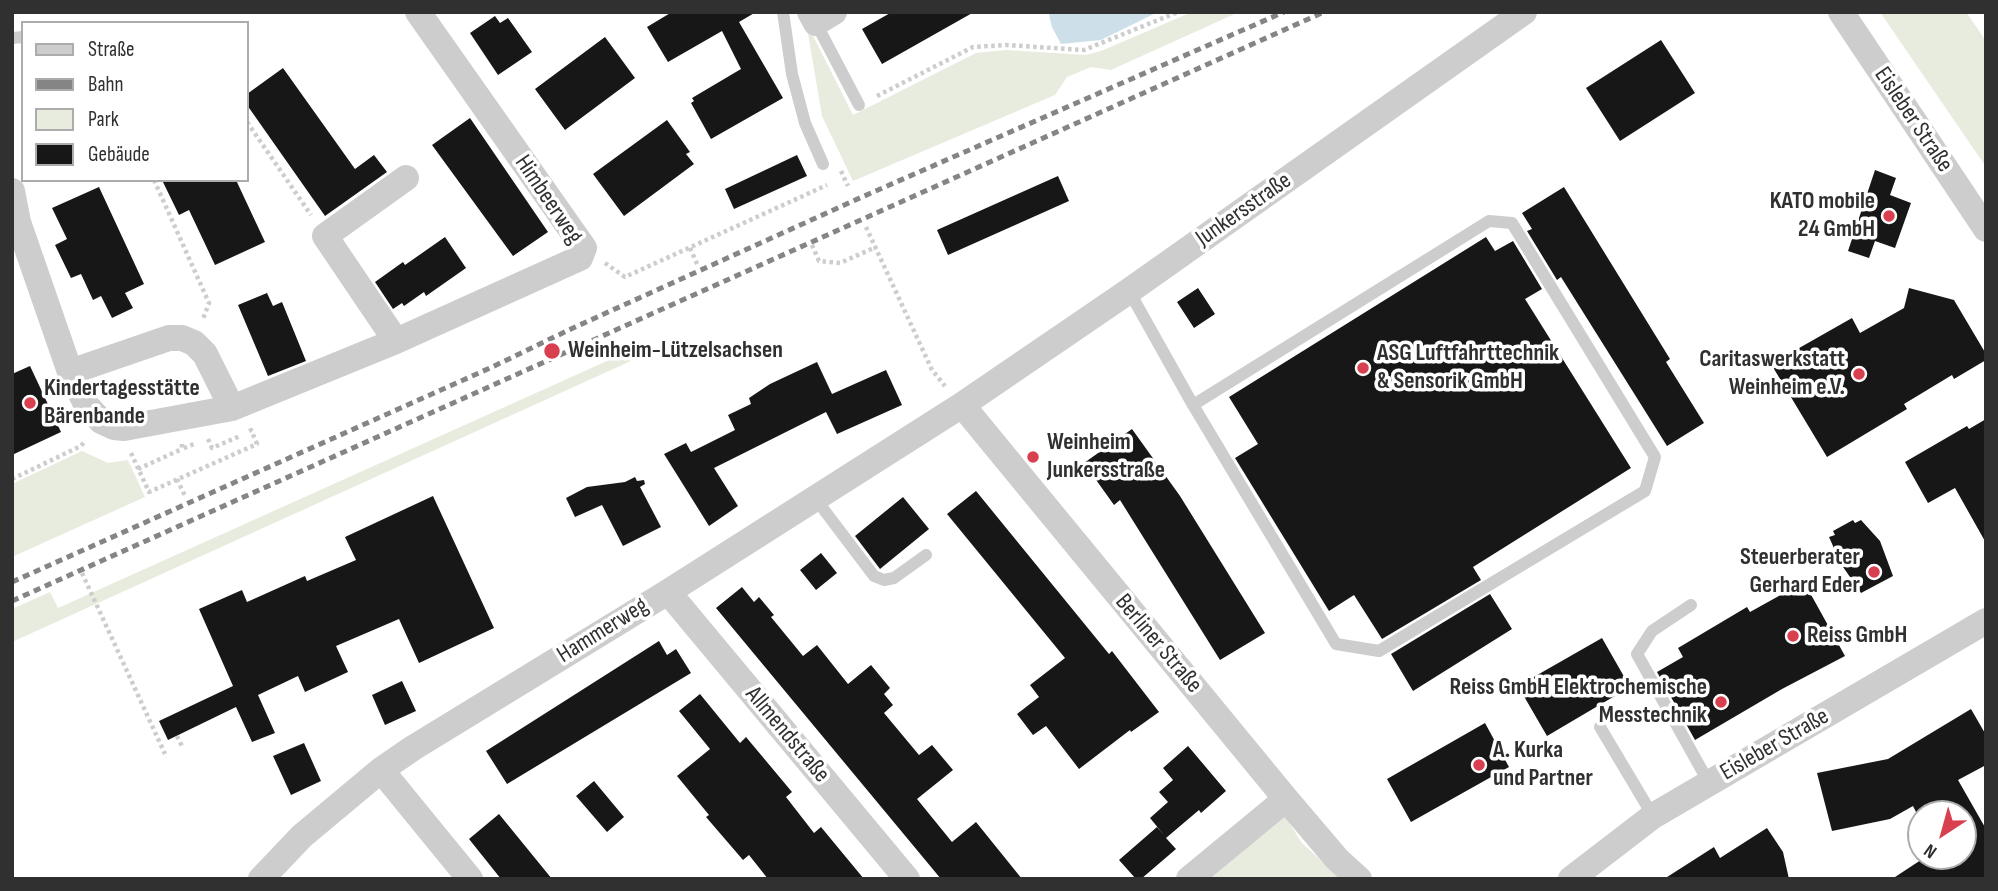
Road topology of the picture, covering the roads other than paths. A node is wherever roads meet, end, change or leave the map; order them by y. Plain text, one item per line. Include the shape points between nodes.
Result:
1 (418, 12) edge
2 (783, 12) edge
3 (1524, 12) edge
4 (1841, 12) edge
5 (820, 16) edge
6 (859, 105) road end
7 (823, 164) dead end
8 (406, 178) dead end
9 (12, 191) edge
10 (1986, 229) edge
11 (1129, 290) junction
12 (396, 341) junction
13 (70, 372) junction
14 (962, 405) junction
15 (1192, 405) junction
16 (232, 408) junction
17 (815, 498) junction
18 (926, 555) dead end
19 (668, 592) junction
20 (1691, 605) dead end
21 (1986, 621) edge
22 (1600, 727) dead end
23 (381, 770) junction
24 (1709, 783) junction
25 (1286, 799) junction
26 (1653, 817) junction
27 (261, 879) edge
28 (470, 879) edge
29 (907, 879) edge
30 (1189, 879) edge
31 (1359, 879) edge
32 (1571, 879) edge

1 - 12 street, Himbeerweg via 584,248 580,258
2 - 7 lane via 805,124
3 - 11 street, Junkersstraße
4 - 10 street, Eisleber Straße
5 - 6 lane
8 - 12 street via 325,236
9 - 13 street via 18,222
11 - 14 street, Junkersstraße
11 - 15 lane
12 - 16 street, Himbeerweg
13 - 16 street, Himbeerweg via 87,405 114,428
13 - 16 street via 169,338 182,338 205,354
14 - 17 street, Hammerweg
14 - 25 street, Berliner Straße
15 - 15 lane via 1489,220 1512,223 1655,457 1645,491 1378,651 1336,644
17 - 18 lane via 874,576 894,578
17 - 19 street, Hammerweg
19 - 23 street, Hammerweg
19 - 29 street, Allmendstraße
20 - 24 lane via 1652,631 1637,654
21 - 24 street, Eisleber Straße
22 - 26 lane
23 - 27 street, Hammerweg via 302,836
23 - 28 street
24 - 26 street, Eisleber Straße
25 - 30 street
25 - 31 street, Berliner Straße
26 - 32 street, Eisleber Straße

